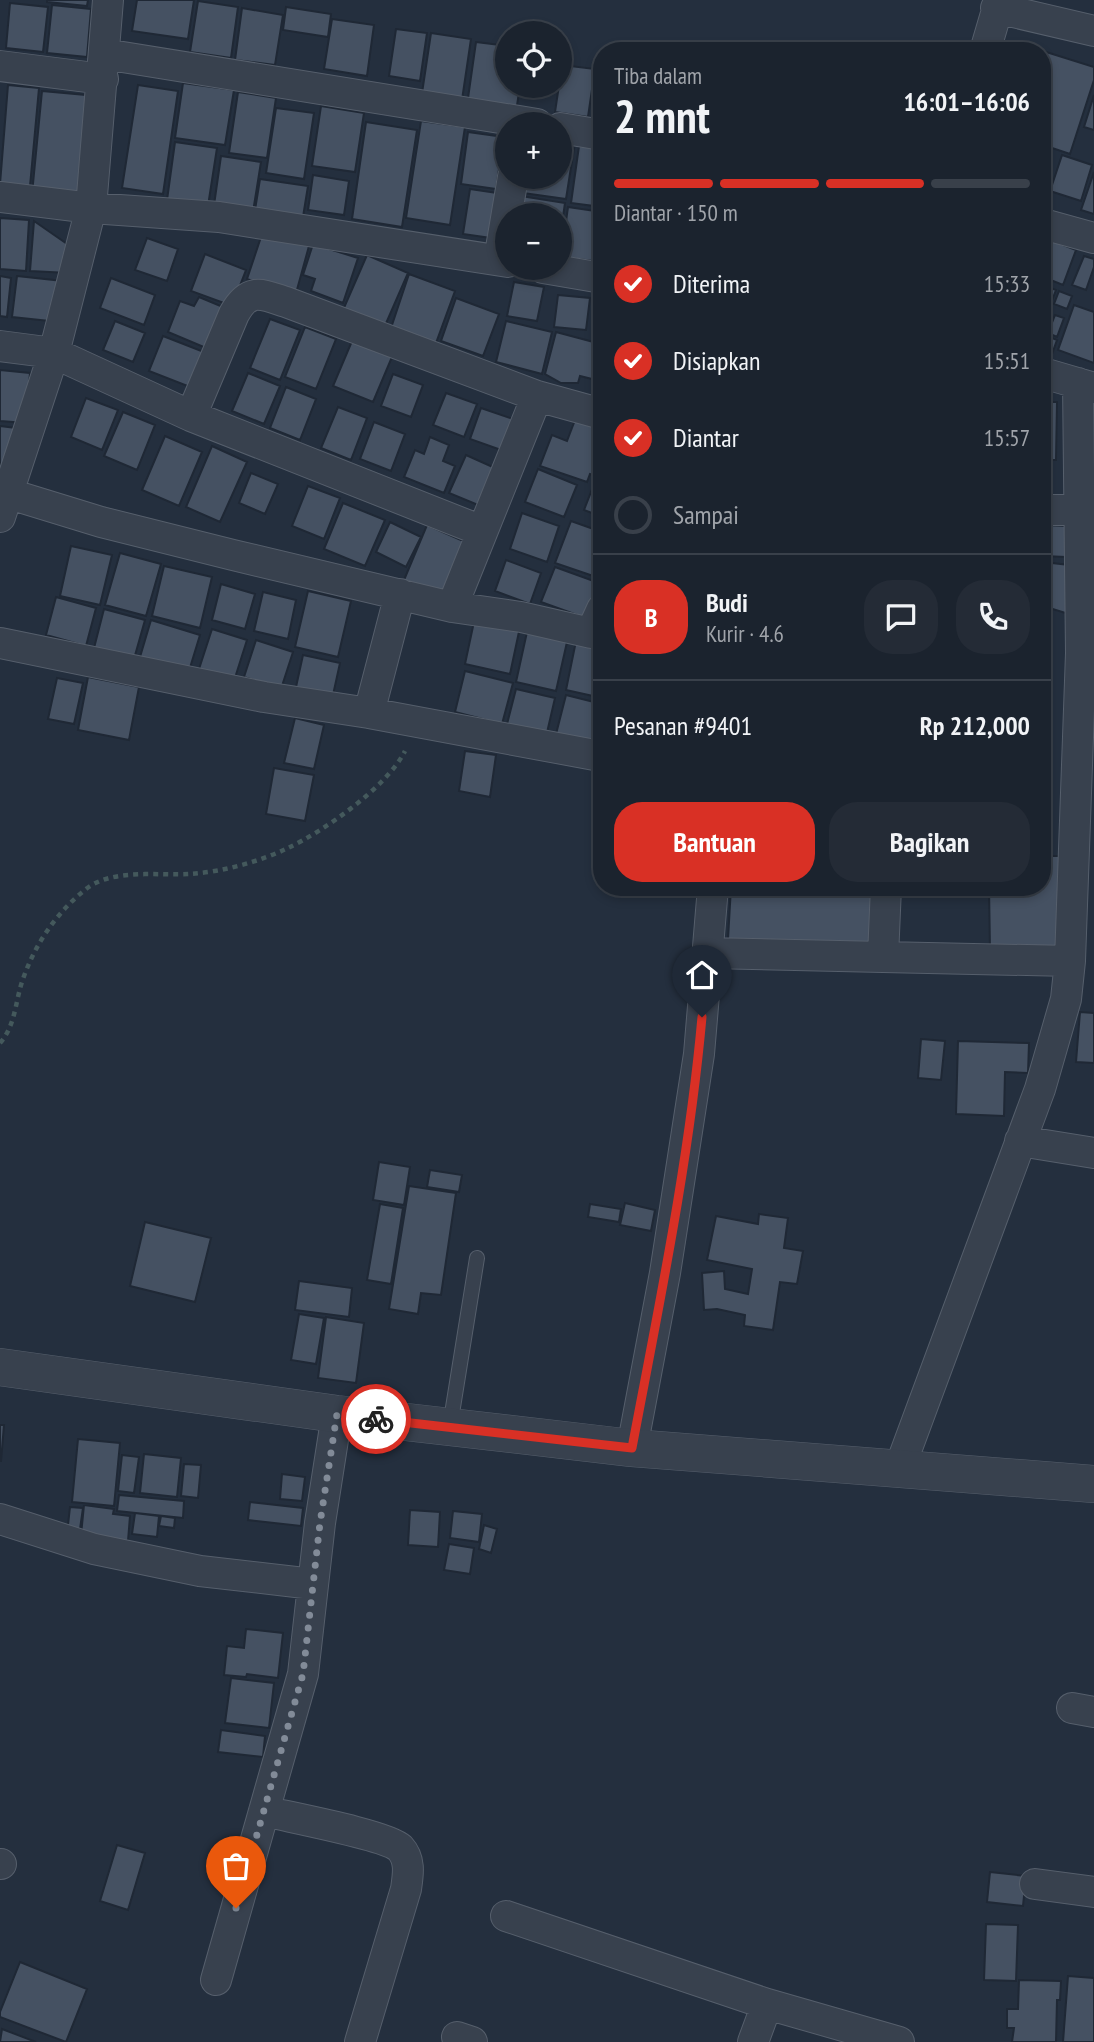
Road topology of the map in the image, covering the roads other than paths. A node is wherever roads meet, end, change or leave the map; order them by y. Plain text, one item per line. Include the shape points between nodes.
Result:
1 (108, 0) edge
2 (998, 4) edge
3 (1094, 32) edge
4 (987, 42) edge
5 (0, 66) edge
6 (104, 66) junction
7 (495, 119) edge
8 (572, 130) edge
9 (593, 134) edge
10 (0, 197) edge
11 (91, 208) junction
12 (1051, 226) edge
13 (1094, 238) edge
14 (495, 260) edge
15 (572, 273) edge
16 (593, 276) edge
17 (0, 346) edge
18 (54, 353) junction
19 (1051, 375) edge
20 (1086, 386) edge
21 (537, 396) junction
22 (593, 412) edge
23 (191, 415) junction
24 (3, 500) edge
25 (1051, 510) edge
26 (1087, 510) edge
27 (482, 531) junction
28 (400, 594) junction
29 (452, 607) junction
30 (593, 625) edge
31 (0, 643) edge
32 (1087, 653) edge
33 (369, 713) junction
34 (593, 755) edge
35 (1085, 787) edge
36 (712, 896) edge
37 (886, 896) edge
38 (1082, 928) edge
39 (708, 953) junction
40 (883, 957) junction
41 (1070, 961) junction
42 (1020, 1141) junction
43 (1094, 1153) edge
44 (477, 1258) dead end
45 (0, 1367) edge
46 (337, 1414) junction
47 (450, 1427) junction
48 (632, 1448) junction
49 (900, 1467) junction
50 (1094, 1484) edge
51 (0, 1519) edge
52 (313, 1584) junction
53 (264, 1811) junction
54 (1035, 1885) dead end
55 (1094, 1892) edge
56 (506, 1916) dead end
57 (216, 1980) dead end
58 (767, 2004) junction
59 (360, 2042) edge
60 (753, 2042) edge
61 (899, 2042) edge

1 - 6 street
2 - 3 street
2 - 4 street
5 - 6 street
6 - 7 street
6 - 11 street
8 - 9 street
10 - 11 street
11 - 14 street via 219,217
11 - 18 street
12 - 13 street
15 - 16 street
17 - 18 street
18 - 23 street
18 - 24 street
19 - 20 street
20 - 26 street
21 - 22 street
21 - 23 street via 286,302 250,295 234,314
21 - 27 street
23 - 27 street
24 - 28 street
25 - 26 street
26 - 32 street
27 - 29 street
28 - 29 street
28 - 33 street
29 - 30 street
31 - 33 street via 264,697
32 - 35 street
33 - 34 street
35 - 38 street
36 - 39 street
37 - 40 street
38 - 41 street
39 - 40 street
39 - 48 street via 688,1131
40 - 41 street
41 - 42 street via 1066,999
42 - 43 street
42 - 49 street
44 - 47 lane
45 - 46 street
46 - 47 street
46 - 52 street
47 - 48 street
48 - 49 street
49 - 50 street
51 - 52 street via 94,1549 200,1571
52 - 53 street via 303,1674
53 - 57 street
53 - 59 street via 371,1836 399,1847 409,1864 406,1889
54 - 55 street
56 - 58 street
58 - 60 street
58 - 61 street

